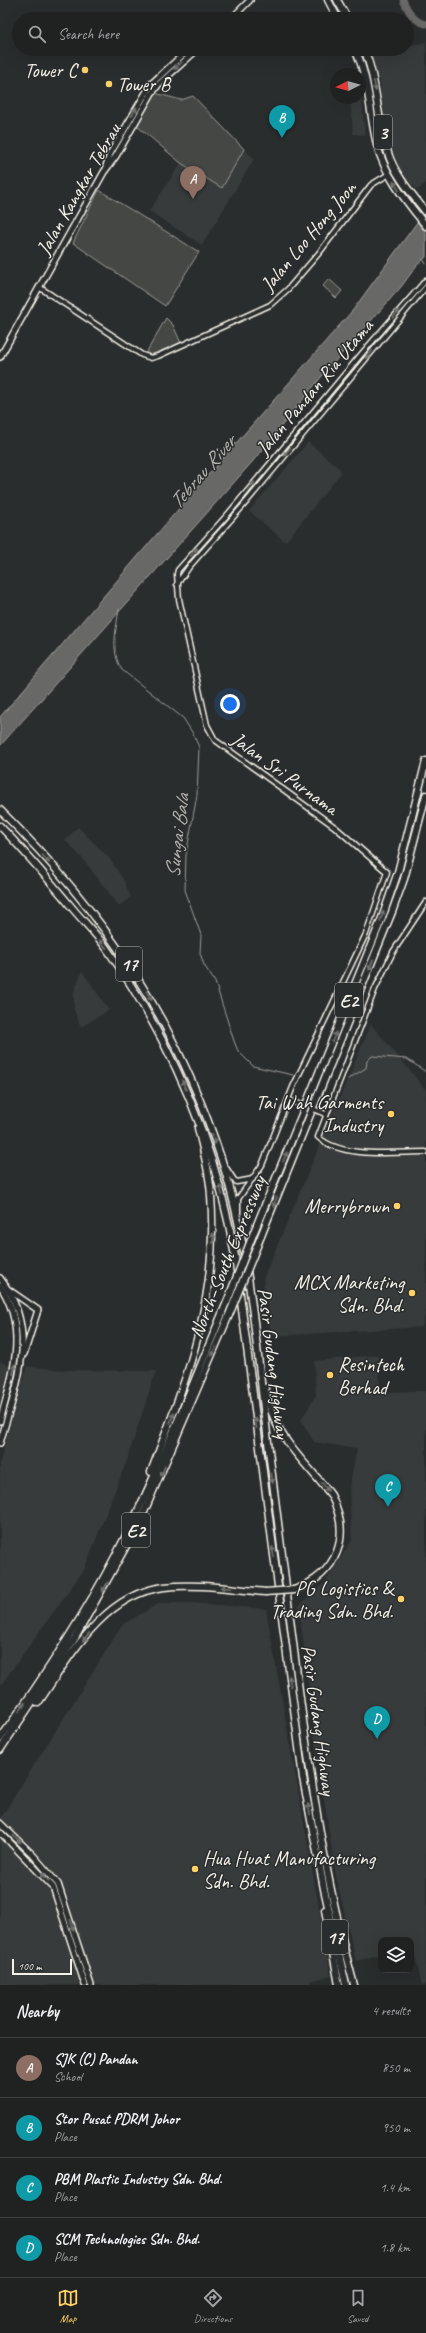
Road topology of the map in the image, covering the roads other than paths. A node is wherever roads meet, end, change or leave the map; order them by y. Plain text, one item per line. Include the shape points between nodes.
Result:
1 (250, 0) edge
2 (328, 0) edge
3 (337, 0) edge
4 (241, 8) junction
5 (235, 12) edge
6 (237, 12) edge
7 (334, 12) edge
8 (344, 12) edge
9 (182, 56) edge
10 (189, 56) edge
11 (358, 56) edge
12 (366, 56) edge
13 (155, 84) junction
14 (389, 174) junction
15 (426, 212) edge
16 (426, 226) edge
17 (426, 280) edge
18 (39, 287) junction
19 (426, 287) edge
20 (412, 294) junction
21 (417, 298) junction
22 (0, 356) edge
23 (177, 585) junction
24 (426, 761) edge
25 (426, 795) edge
26 (0, 810) edge
27 (0, 826) edge
28 (426, 902) edge
29 (288, 1100) junction
30 (302, 1105) dead end
31 (316, 1110) dead end
32 (326, 1114) junction
33 (197, 1117) junction
34 (426, 1152) edge
35 (222, 1160) junction
36 (253, 1178) junction
37 (239, 1230) junction
38 (0, 1278) edge
39 (0, 1286) edge
40 (9, 1290) junction
41 (256, 1342) junction
42 (23, 1359) junction
43 (0, 1421) edge
44 (0, 1443) edge
45 (152, 1481) junction
46 (14, 1730) junction
47 (0, 1739) edge
48 (0, 1750) edge
49 (0, 1823) edge
50 (0, 1832) edge
51 (324, 1889) junction
52 (348, 1964) junction
53 (85, 1985) edge
54 (91, 1985) edge
55 (339, 1985) edge
56 (346, 1985) edge
57 (354, 1985) edge
58 (359, 1985) edge

1 - 4 main road
2 - 7 highway
3 - 8 highway
4 - 5 main road
4 - 6 main road
9 - 13 main road
10 -> 13 main road, Jalan Kangkar Tebrau
11 - 14 highway, 3 via 365,72 377,146
12 -> 15 highway, 3 via 374,80 388,153 396,171
13 - 18 main road, Jalan Kangkar Tebrau
16 -> 14 highway, 3
14 - 18 street, Jalan Loo Hong Joon via 371,185 319,253 288,289 270,305 158,356 151,358 142,355
17 - 20 street, Jalan Pandan Ria Utama
18 - 22 main road, Jalan Kangkar Tebrau
19 - 21 street, Jalan Pandan Ria Utama
20 - 21 street
23 -> 20 street, Jalan Pandan Ria Utama via 178,570
21 -> 23 street, Jalan Pandan Ria Utama via 189,567
23 - 29 street, Jalan Sri Purnama via 207,725 215,740 335,827 387,872 366,934
45 -> 24 highway, North–South Expressway / E2, bridge via 382,918 398,872
25 -> 46 highway, North–South Expressway / E2, bridge via 404,879 392,912 229,1315 138,1525 75,1638
26 -> 35 highway, Pasir Gudang Highway / 17 via 75,892 124,956 157,1010 188,1069
33 -> 27 highway, Pasir Gudang Highway / 17 via 169,1053 106,947
28 - 32 street via 393,952 375,989
29 - 30 street
29 - 36 street via 262,1165
31 - 32 street
32 - 34 street via 318,1137 327,1144 347,1151
45 -> 33 highway via 150,1475 192,1359 209,1294 213,1245 211,1195
51 -> 33 highway, Pasir Gudang Highway / 17 via 303,1778 235,1256 217,1173
35 - 36 street via 234,1180 242,1183
35 - 37 highway, Pasir Gudang Highway / 17
36 - 37 street via 238,1199
37 - 41 highway, Pasir Gudang Highway / 17
38 - 40 main road
43 -> 39 main road via 15,1366 17,1345 10,1307
40 - 42 main road via 21,1319
40 - 42 main road via 38,1310
41 -> 46 highway, bridge via 267,1398 276,1425 291,1450 331,1495 340,1523 339,1546 329,1566 314,1581 294,1590 265,1592 177,1586 147,1591 124,1601 98,1621 22,1725
41 -> 52 highway, Pasir Gudang Highway / 17 via 316,1813 330,1891
42 - 44 main road
47 -> 45 highway, North–South Expressway / E2 via 68,1637 116,1555
46 - 48 highway, North–South Expressway / E2
49 -> 54 main road via 58,1884
53 -> 50 main road via 53,1887
51 - 55 highway via 328,1930
51 - 56 highway, Pasir Gudang Highway / 17
52 - 57 highway, Pasir Gudang Highway / 17
52 - 58 highway

